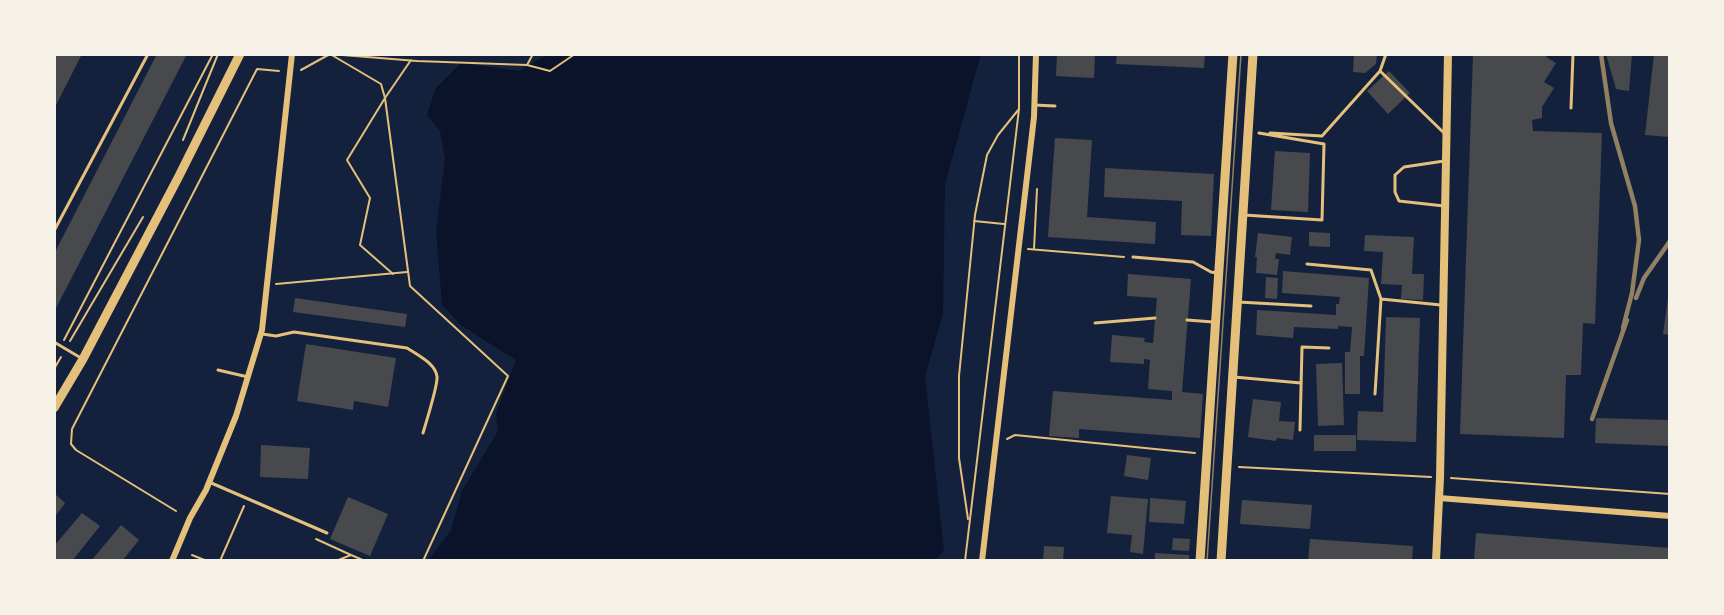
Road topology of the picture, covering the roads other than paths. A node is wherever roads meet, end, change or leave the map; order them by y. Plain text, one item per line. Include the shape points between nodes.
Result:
1 (148, 54) edge
2 (240, 54) edge
3 (292, 54) edge
4 (1036, 54) edge
5 (1233, 54) edge
6 (1252, 54) edge
7 (1386, 54) edge
8 (1441, 54) edge
9 (1448, 54) edge
10 (1573, 54) edge
11 (1447, 66) junction
12 (1380, 70) junction
13 (1034, 105) junction
14 (1055, 106) dead end
15 (1571, 108) dead end
16 (1248, 132) junction
17 (1259, 133) junction
18 (1446, 134) junction
19 (1446, 160) junction
20 (1445, 207) junction
21 (1242, 214) junction
22 (54, 231) edge
23 (1133, 257) road end
24 (1307, 264) dead end
25 (1219, 273) junction
26 (1381, 299) junction
27 (1237, 302) junction
28 (1443, 305) junction
29 (1311, 306) dead end
30 (1155, 318) dead end
31 (1188, 320) dead end
32 (1095, 323) dead end
33 (1216, 323) junction
34 (261, 333) junction
35 (54, 342) edge
36 (1329, 348) dead end
37 (83, 359) junction
38 (218, 370) dead end
39 (249, 377) junction
40 (1232, 377) junction
41 (1301, 382) junction
42 (1375, 394) dead end
43 (54, 408) edge
44 (1300, 430) dead end
45 (423, 433) dead end
46 (209, 482) junction
47 (1439, 498) junction
48 (1670, 516) edge
49 (327, 533) dead end
50 (172, 561) edge
51 (982, 561) edge
52 (1200, 561) edge
53 (1221, 561) edge
54 (1436, 561) edge

1 - 22 lane
2 - 37 main road
3 - 34 street
4 - 13 street
5 - 25 main road
6 - 16 main road
7 - 12 lane
8 - 11 street
9 - 11 street
10 - 15 lane
11 - 18 street
12 - 17 lane via 1322,135
12 - 18 lane
13 - 14 lane
13 - 51 street
16 - 17 lane
16 - 21 main road
17 - 21 lane via 1324,144 1322,220
18 - 19 street
19 - 20 street
19 - 20 lane via 1404,167 1395,175 1399,201
20 - 28 street
21 - 27 main road
23 - 25 lane via 1193,262
24 - 26 lane via 1371,270
25 - 33 main road
26 - 28 lane
26 - 42 lane
27 - 29 lane
27 - 40 main road
28 - 47 street
30 - 32 lane
31 - 33 lane
33 - 52 main road
34 - 39 street
34 - 45 lane via 276,336 294,332 407,348 421,356 438,378
35 - 37 lane
36 - 41 lane via 1302,347
37 - 43 main road
38 - 39 lane
39 - 46 street
40 - 41 lane
40 - 53 main road
41 - 44 lane
46 - 49 lane
46 - 50 street
47 - 48 street
47 - 54 street

